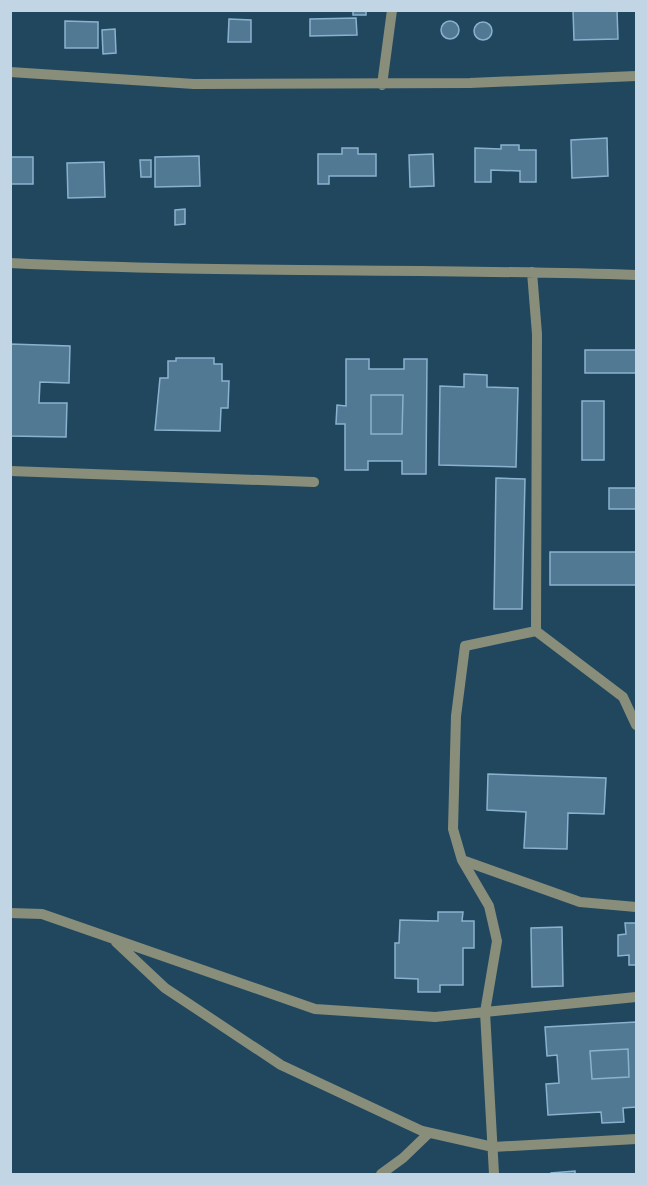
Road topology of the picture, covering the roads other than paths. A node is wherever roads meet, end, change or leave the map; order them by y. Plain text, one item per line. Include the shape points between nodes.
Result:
1 (392, 10) edge
2 (10, 72) edge
3 (636, 76) edge
4 (382, 85) junction
5 (10, 263) edge
6 (532, 272) junction
7 (636, 275) edge
8 (10, 471) edge
9 (314, 482) dead end
10 (536, 631) junction
11 (636, 725) edge
12 (462, 860) junction
13 (636, 907) edge
14 (10, 913) edge
15 (112, 939) junction
16 (636, 997) edge
17 (485, 1012) junction
18 (429, 1133) junction
19 (636, 1139) edge
20 (493, 1147) junction
21 (381, 1174) edge
22 (494, 1174) edge

1 - 4 street
2 - 4 street via 194,84
3 - 4 street
5 - 6 street via 142,269
6 - 7 street
6 - 10 street via 537,334
8 - 9 street
10 - 11 street via 623,697
10 - 12 street via 465,646 456,716 453,829
12 - 13 street via 580,902
12 - 17 street via 489,906 496,941
14 - 15 street via 42,914
15 - 17 street via 315,1010 435,1017
15 - 18 street via 165,988 281,1065
16 - 17 street
17 - 20 street
18 - 20 street
18 - 21 street
19 - 20 street
20 - 22 street

